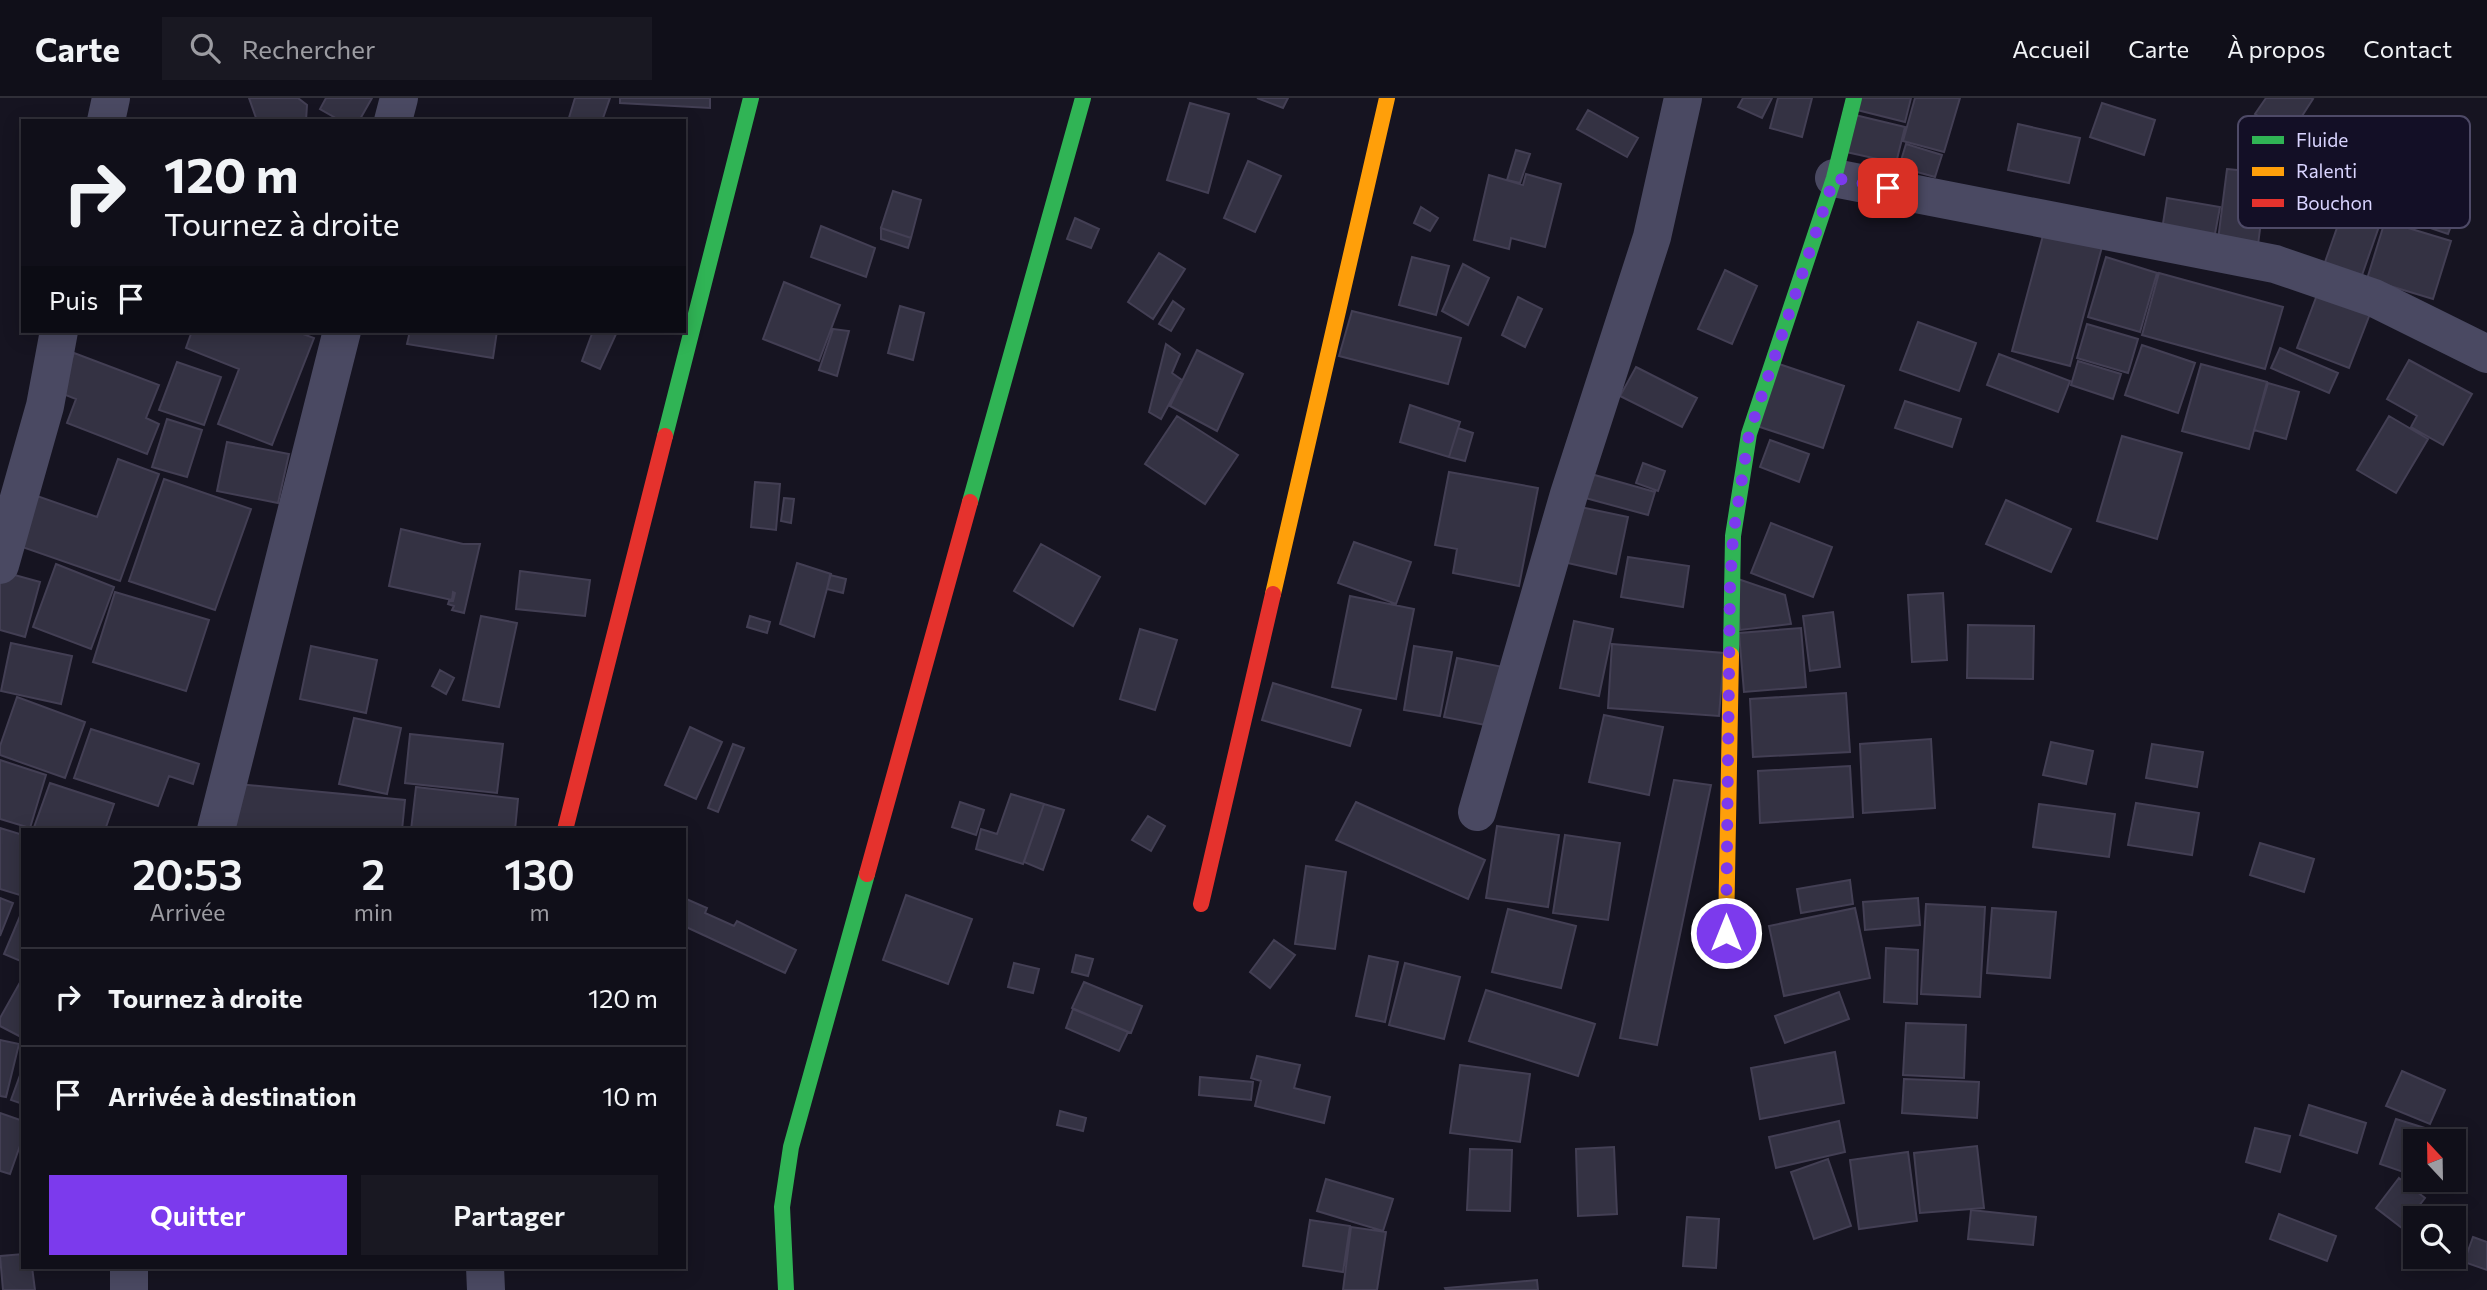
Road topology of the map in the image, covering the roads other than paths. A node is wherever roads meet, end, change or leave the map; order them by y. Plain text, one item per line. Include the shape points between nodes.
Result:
1 (111, 98) edge
2 (399, 98) edge
3 (751, 98) edge
4 (1083, 98) edge
5 (1387, 98) edge
6 (1683, 98) edge
7 (1854, 98) edge
8 (106, 119) edge
9 (394, 119) edge
10 (1834, 178) junction
11 (60, 333) edge
12 (341, 333) edge
13 (2487, 354) edge
14 (0, 565) edge
15 (1477, 811) dead end
16 (217, 828) edge
17 (566, 828) edge
18 (1200, 904) dead end
19 (1726, 933) dead end
20 (130, 1269) edge
21 (485, 1269) edge
22 (129, 1290) edge
23 (486, 1290) edge
24 (786, 1290) edge

1 - 8 street
2 - 9 street
3 - 17 street
4 - 24 street via 790,1147 782,1207
5 - 18 street
6 - 15 street via 1652,237 1569,494
7 - 10 street
10 - 13 street via 2275,264 2374,298
10 - 19 street via 1749,434 1733,536
11 - 14 street via 45,406
12 - 16 street
20 - 22 street
21 - 23 street

